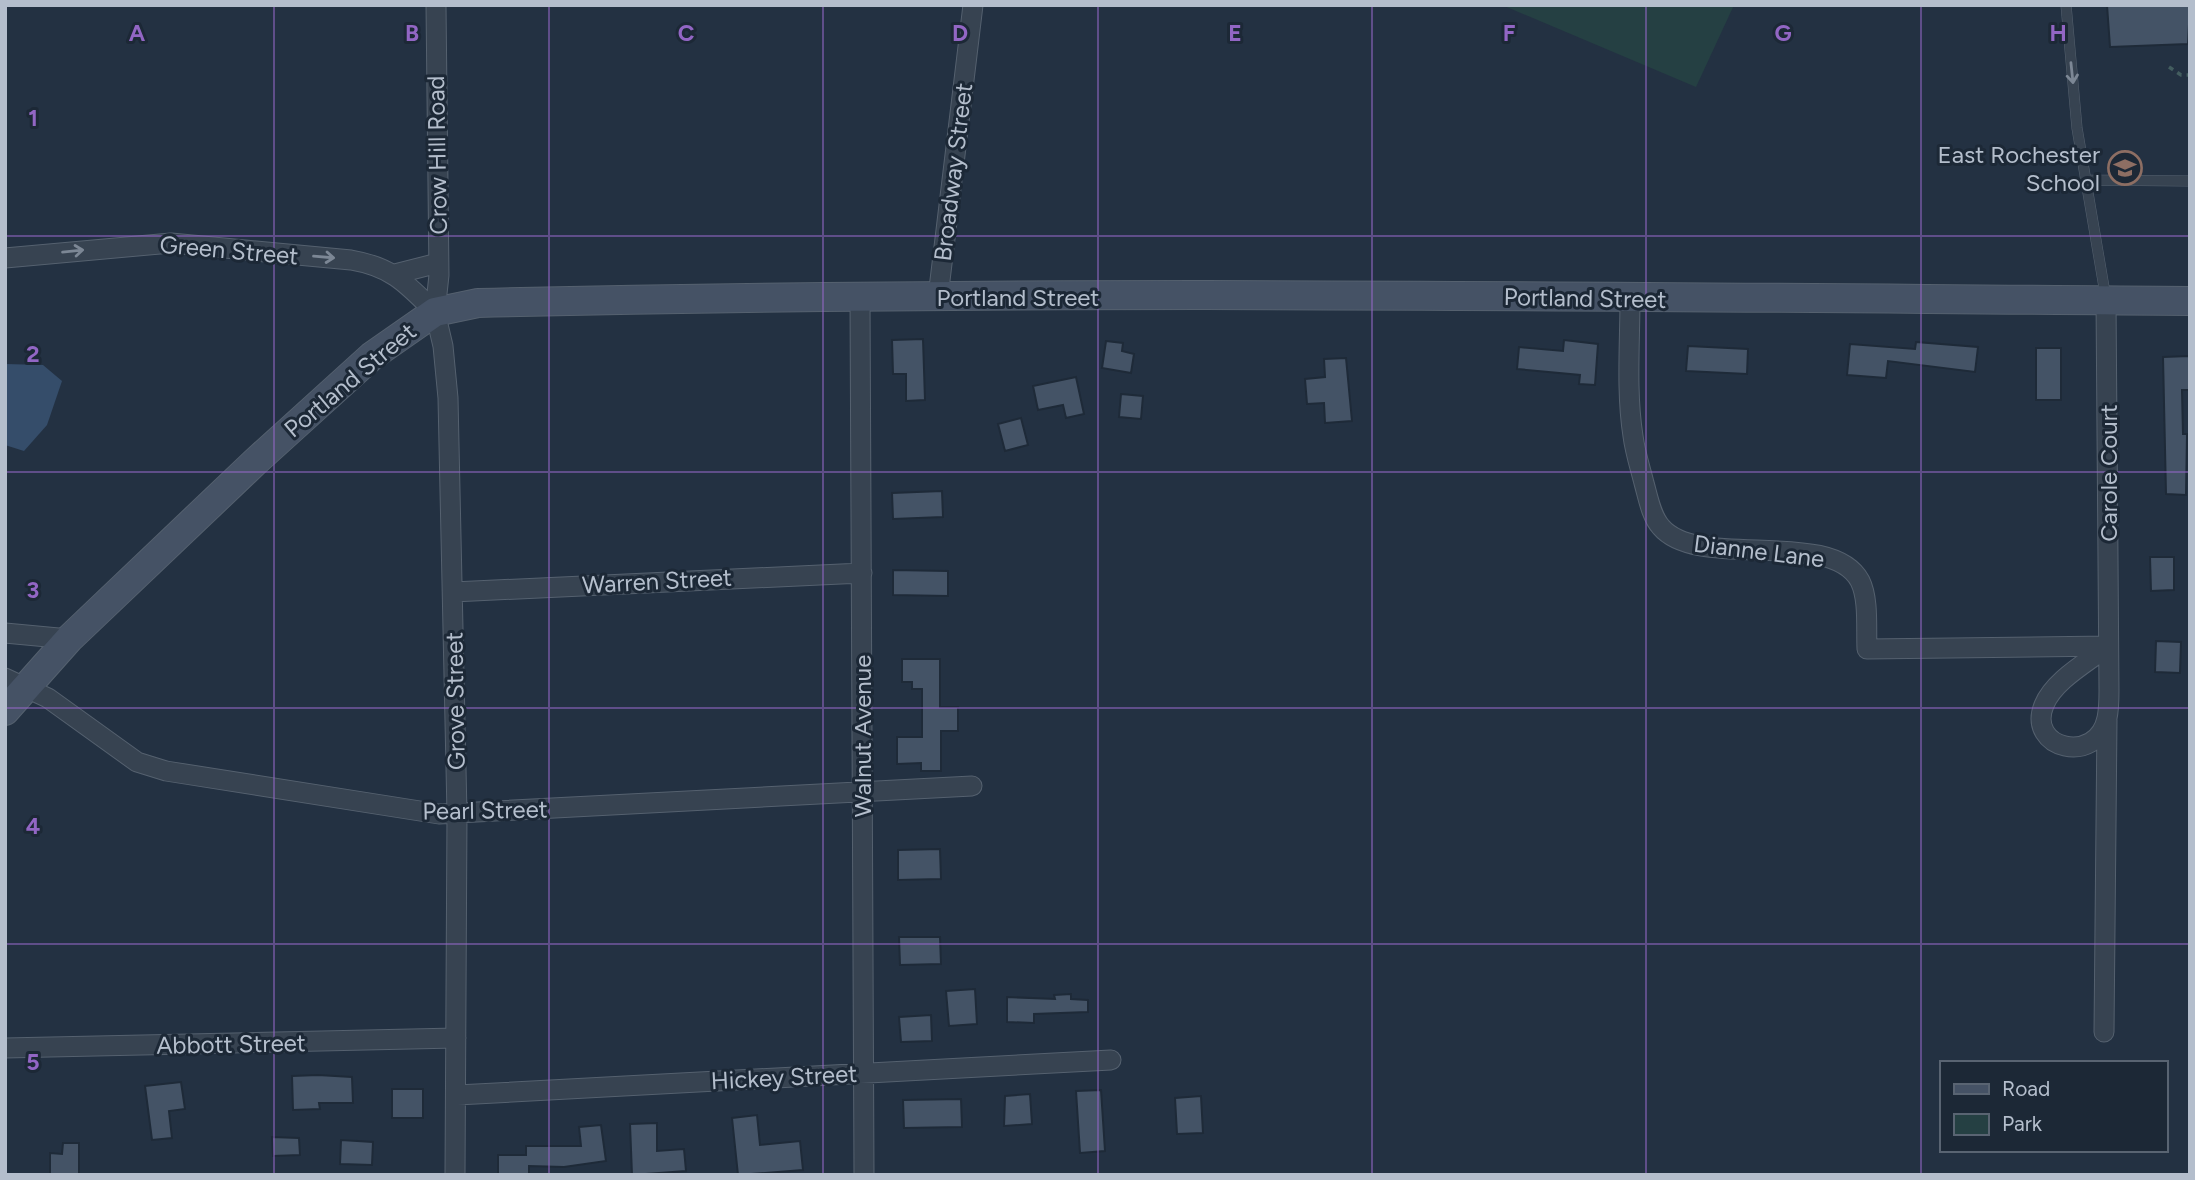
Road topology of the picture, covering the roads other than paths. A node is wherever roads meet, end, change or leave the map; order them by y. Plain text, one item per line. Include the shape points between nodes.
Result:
1 (436, 5) edge
2 (973, 5) edge
3 (2066, 5) edge
4 (2088, 180) junction
5 (2190, 181) edge
6 (5, 258) edge
7 (438, 263) junction
8 (395, 274) junction
9 (939, 297) junction
10 (860, 298) junction
11 (1630, 298) junction
12 (2106, 300) junction
13 (2190, 301) edge
14 (435, 312) junction
15 (862, 573) junction
16 (453, 592) junction
17 (5, 633) edge
18 (69, 639) junction
19 (2108, 646) junction
20 (15, 682) edge
21 (5, 711) edge
22 (2107, 720) junction
23 (972, 786) dead end
24 (862, 792) junction
25 (457, 814) junction
26 (2104, 1032) dead end
27 (456, 1038) junction
28 (5, 1048) edge
29 (1111, 1060) dead end
30 (863, 1072) junction
31 (457, 1095) junction
32 (455, 1175) edge
33 (864, 1175) edge

1 - 7 street, Crow Hill Road
2 - 9 street, Broadway Street
3 -> 4 lane via 2077,128
4 - 5 lane
4 - 12 lane
6 -> 8 street, Green Street via 171,243 351,260
7 - 8 street, Crow Hill Road
7 - 14 street, Crow Hill Road
8 - 14 street, Green Street
9 - 10 street, Portland Street
9 - 11 street, Portland Street
10 - 14 street, Portland Street via 478,303
10 - 15 street, Walnut Avenue
11 - 12 street, Portland Street
11 - 19 street, Dianne Lane via 1633,436 1649,503 1661,527 1678,540 1805,553 1849,567 1860,581 1864,598 1867,649
12 - 13 street, Portland Street
12 - 19 street, Carole Court
14 - 16 street, Grove Street via 447,398
14 - 18 street, Portland Street via 397,335 342,383
15 - 16 street, Warren Street
15 - 24 street, Walnut Avenue
16 - 25 street, Grove Street
17 - 18 street
18 - 20 street, Portland Street
19 - 22 street, Carole Court
19 - 22 street via 2052,693 2043,706 2042,721 2056,744 2068,748 2093,740
20 - 21 street, Portland Street
20 - 25 street, Pearl Street via 48,698 113,747 147,765 432,814
22 - 26 street, Carole Court
23 - 24 street, Pearl Street
24 - 25 street, Pearl Street
24 - 30 street, Walnut Avenue
25 - 27 street, Grove Street
27 - 28 street, Abbott Street
27 - 31 street, Grove Street
29 - 30 street, Hickey Street
30 - 31 street, Hickey Street
30 - 33 street, Walnut Avenue
31 - 32 street, Grove Street

